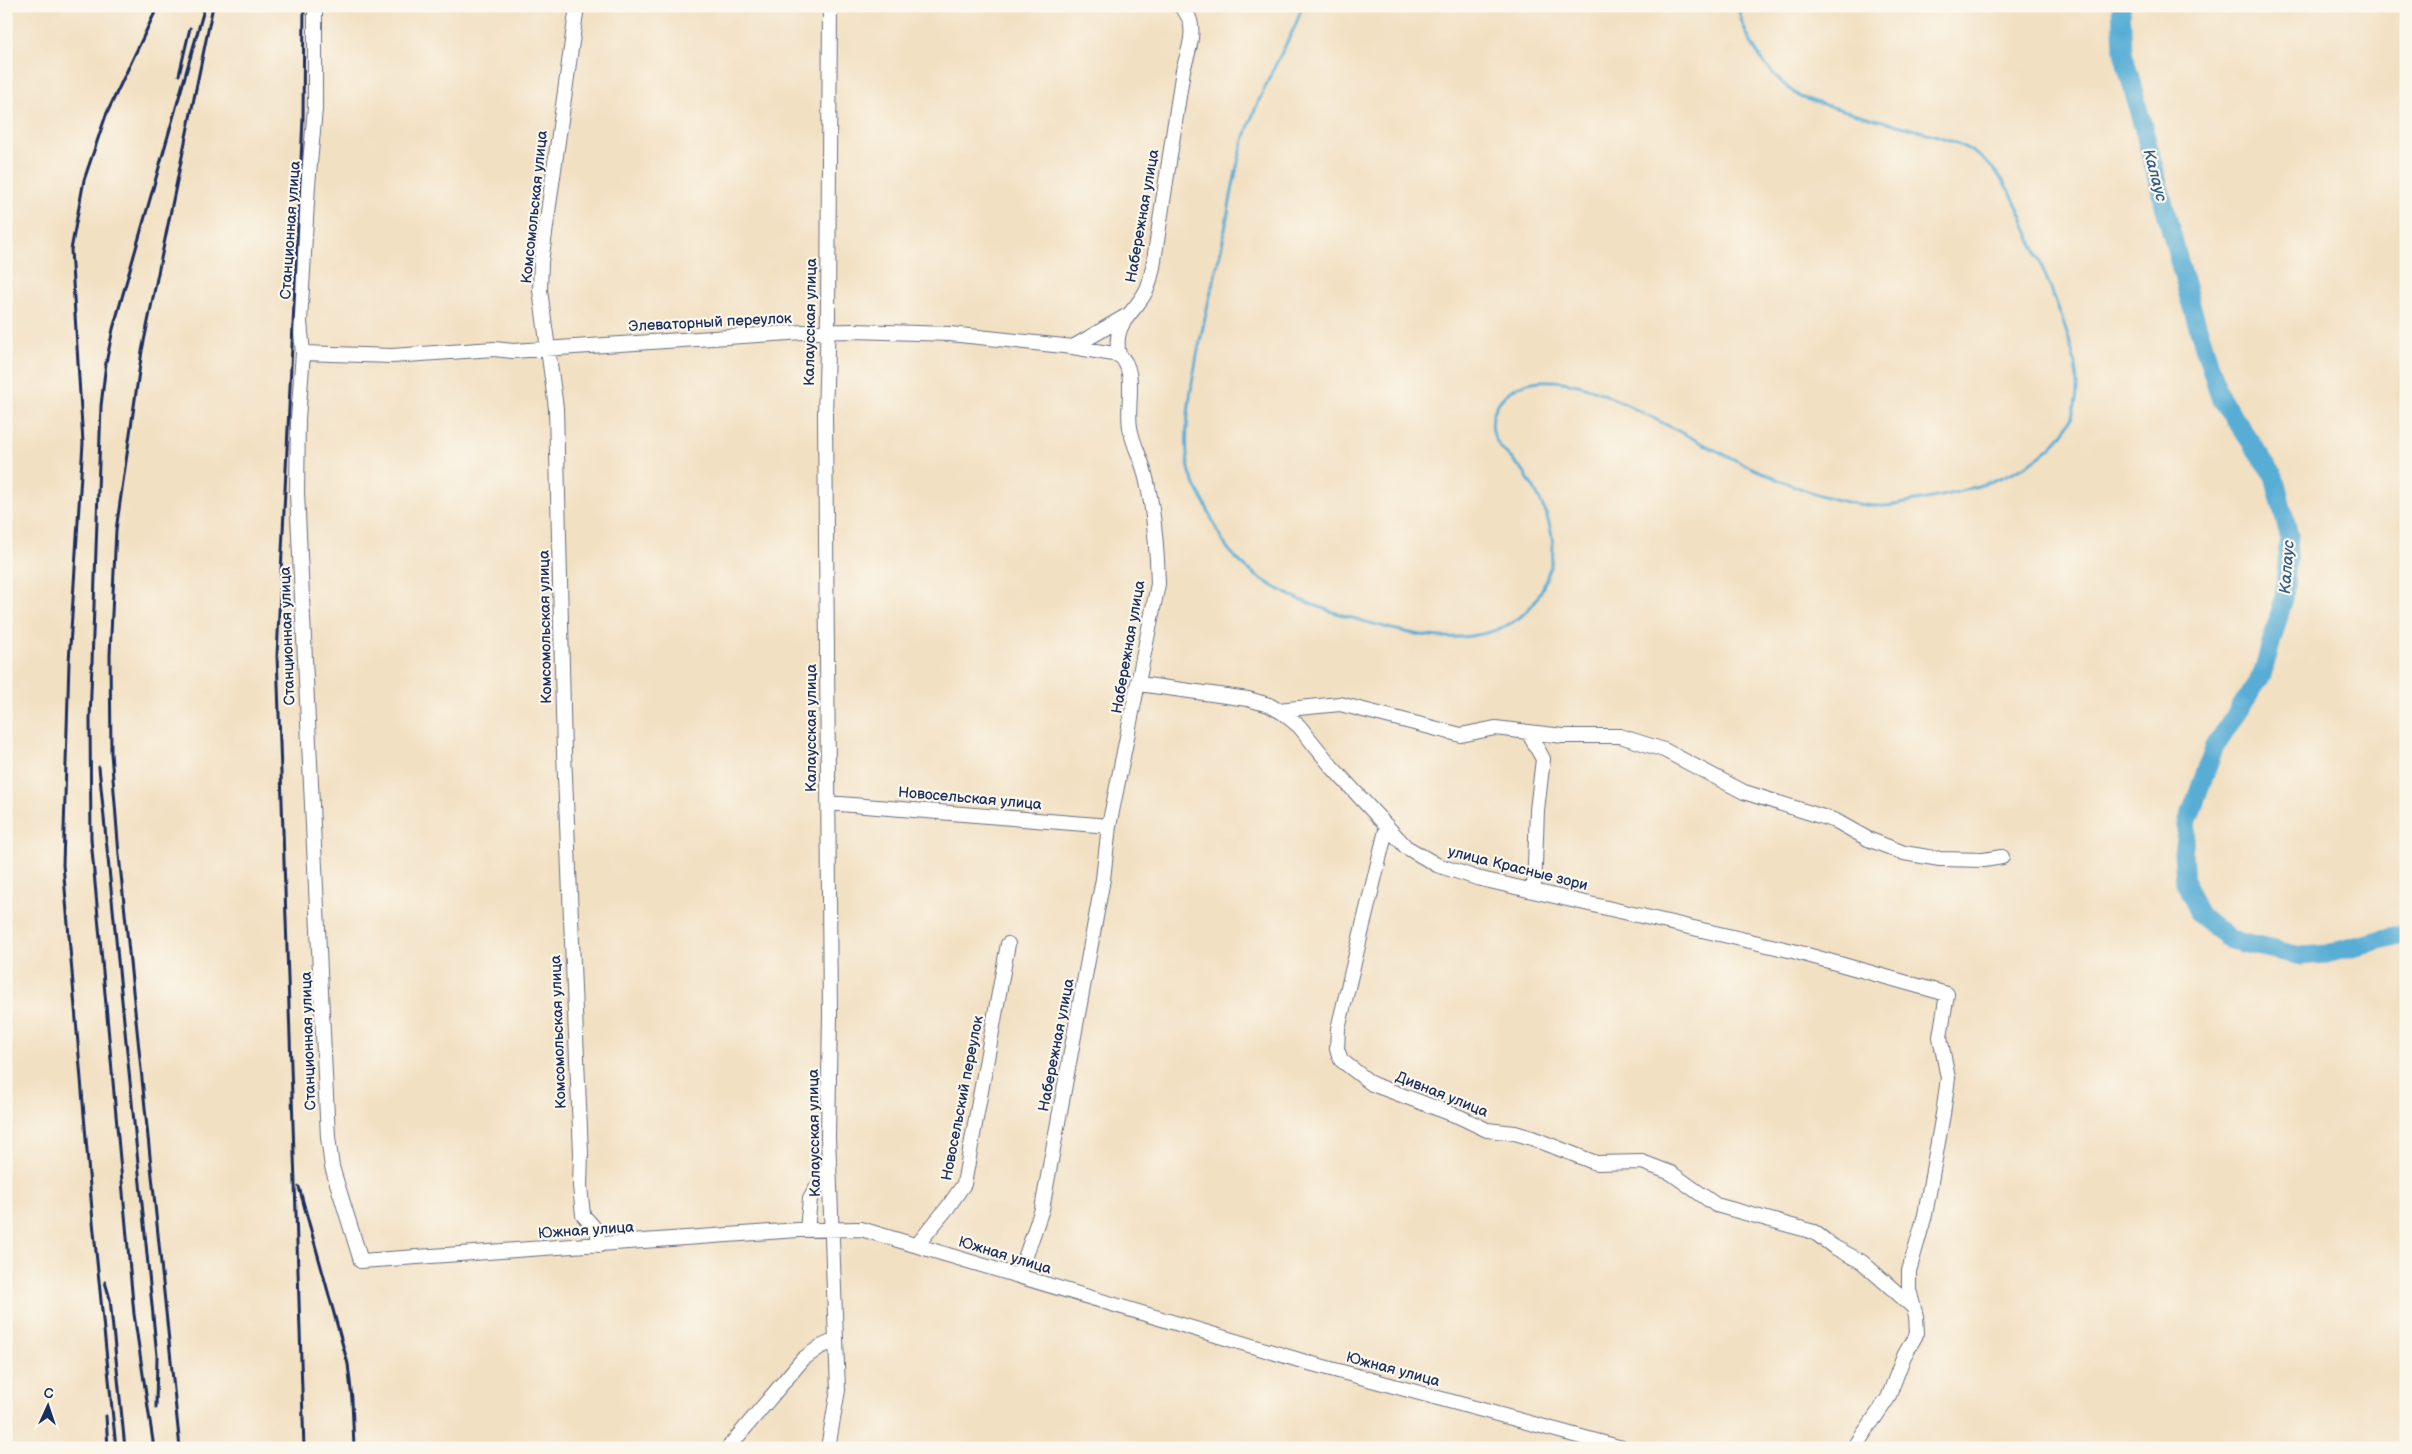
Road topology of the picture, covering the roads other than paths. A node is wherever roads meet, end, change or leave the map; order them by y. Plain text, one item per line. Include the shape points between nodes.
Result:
1 (315, 6) edge
2 (577, 6) edge
3 (830, 6) edge
4 (1180, 6) edge
5 (1128, 315) junction
6 (827, 331) junction
7 (1073, 347) junction
8 (548, 348) junction
9 (303, 353) junction
10 (1119, 355) junction
11 (1139, 684) junction
12 (1278, 710) junction
13 (1528, 732) junction
14 (828, 803) junction
15 (1109, 826) junction
16 (1387, 826) junction
17 (1406, 847) junction
18 (2002, 857) dead end
19 (1380, 859) junction
20 (1534, 891) junction
21 (1008, 944) dead end
22 (830, 1164) junction
23 (833, 1228) junction
24 (807, 1230) junction
25 (600, 1245) junction
26 (916, 1245) junction
27 (361, 1261) joint
28 (1019, 1276) junction
29 (1912, 1306) junction
30 (836, 1340) junction
31 (728, 1448) edge
32 (828, 1448) edge
33 (1622, 1448) edge
34 (1854, 1448) edge

1 - 9 street, Станционная улица via 315,109 300,322
2 - 8 street, Комсомольская улица via 541,262 540,290
3 - 6 street, Калаусская улица
4 - 5 street, Набережная улица via 1190,21 1191,43 1182,70 1150,279 1145,292
5 - 7 street
5 - 10 street, Набережная улица via 1117,334
6 - 7 street, Элеваторный переулок via 950,334
6 - 8 street, Элеваторный переулок
6 - 14 street, Калаусская улица
7 - 10 street, Элеваторный переулок
8 - 9 street, Элеваторный переулок via 392,356
8 - 25 street, Комсомольская улица via 556,408 564,753 582,1153 580,1186 583,1215 597,1231
9 - 27 street, Станционная улица via 297,493 328,1128 332,1167
10 - 11 street, Набережная улица via 1127,361 1129,370 1130,428 1144,472 1157,547 1158,584
11 - 12 street, улица Красные зори via 1248,699
11 - 15 street, Набережная улица
12 - 13 street via 1340,704 1461,735 1495,728
12 - 16 street, улица Красные зори via 1299,726
13 - 18 street via 1633,738 1664,750 1728,786 1836,821 1868,839 1904,853 1940,859
13 - 20 street via 1543,760 1537,810
14 - 15 street, Новосельская улица
14 - 22 street, Калаусская улица
15 - 28 street, Набережная улица via 1102,888 1042,1209
16 - 17 street, улица Красные зори
16 - 19 street, Дивная улица
17 - 19 street via 1393,850
17 - 20 street, улица Красные зори via 1448,870
19 - 29 street, Дивная улица via 1338,1029 1337,1049 1346,1065 1372,1084 1487,1130 1532,1138 1596,1163 1642,1162 1671,1173 1716,1205 1814,1232 1834,1248 1862,1262
20 - 29 street, улица Красные зори via 1793,951 1947,994 1940,1037 1948,1078 1933,1179 1909,1271
21 - 26 street, Новосельский переулок via 964,1184
22 - 23 street, Калаусская улица
22 - 24 street via 810,1199
23 - 24 street, Южная улица
23 - 26 street, Южная улица via 861,1229
23 - 30 street, Калаусская улица
24 - 25 street, Южная улица
25 - 27 street, Южная улица
26 - 28 street, Южная улица
28 - 33 street, Южная улица via 1309,1363
29 - 34 street via 1917,1333 1904,1356 1888,1398
30 - 31 street via 803,1359
30 - 32 street, Калаусская улица via 838,1390

